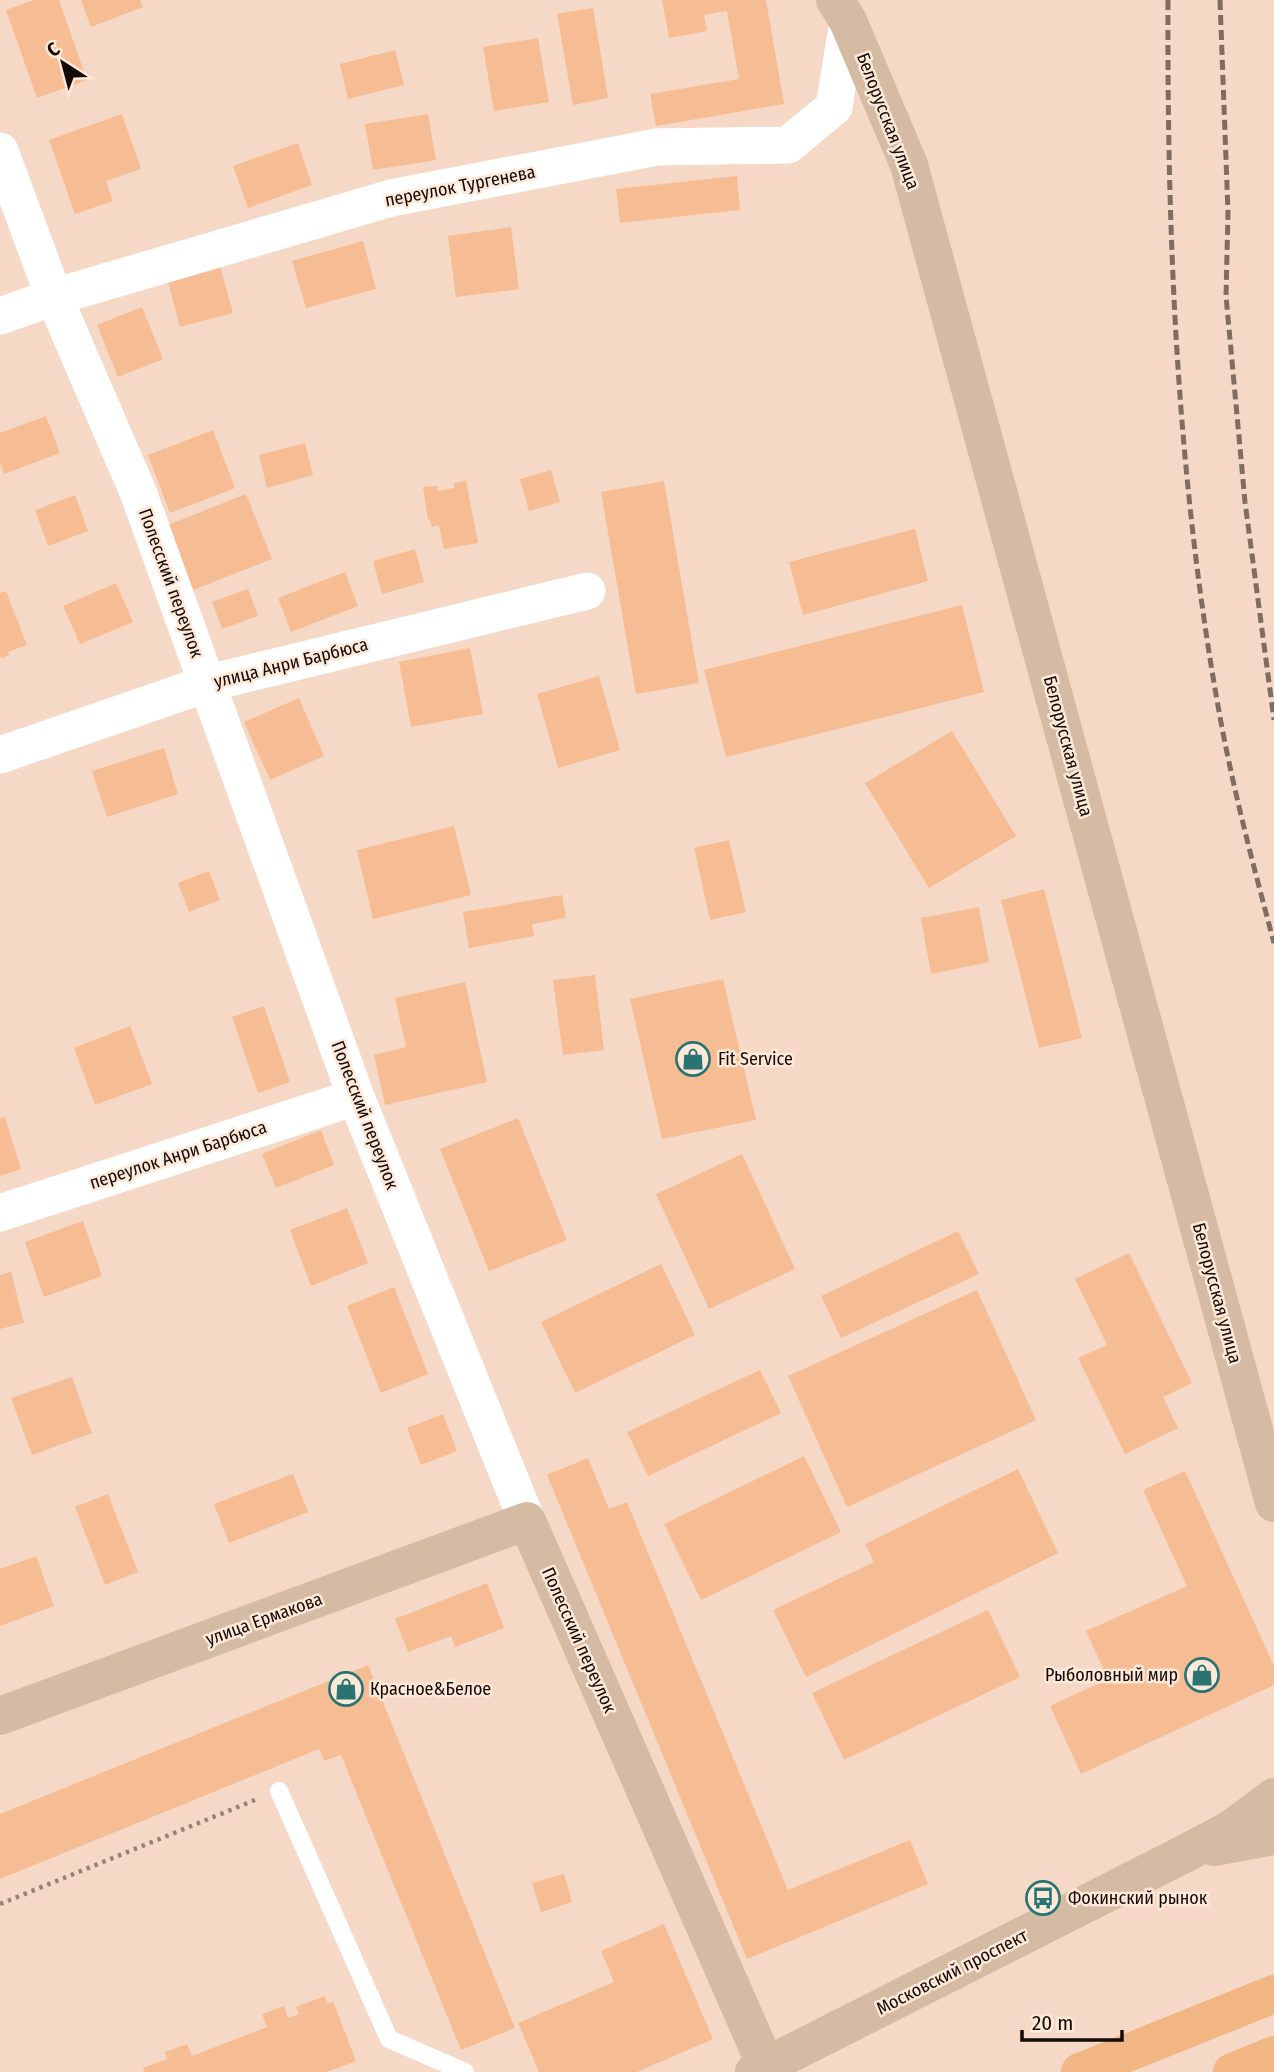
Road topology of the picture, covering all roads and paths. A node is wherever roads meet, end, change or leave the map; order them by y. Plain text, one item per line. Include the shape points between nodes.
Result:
1 (842, 11) edge
2 (0, 151) edge
3 (54, 296) junction
4 (0, 316) edge
5 (587, 591) dead end
6 (208, 683) junction
7 (0, 755) edge
8 (356, 1097) junction
9 (0, 1213) edge
10 (1274, 1503) edge
11 (527, 1521) junction
12 (0, 1716) edge
13 (279, 1791) joint
14 (1274, 1797) edge
15 (1274, 1836) edge
16 (1188, 1852) junction
17 (0, 1904) edge
18 (1274, 1994) edge
19 (1274, 2055) edge
20 (760, 2069) edge
21 (465, 2072) edge
22 (1080, 2072) edge
23 (1232, 2072) edge

1 - 3 street, переулок Тургенева via 834,107 789,145 657,147 391,198
1 - 10 street, Белорусская улица via 909,165
2 - 3 street, Полесский переулок
3 - 4 street, переулок Тургенева
3 - 6 street, Полесский переулок via 138,492
5 - 6 street, улица Анри Барбюса
6 - 7 street, улица Анри Барбюса
6 - 8 street, Полесский переулок
8 - 9 street, переулок Анри Барбюса
8 - 11 street, Полесский переулок
11 - 12 street, улица Ермакова
11 - 20 street, Полесский переулок
13 - 17 path
13 - 21 lane via 389,2039
14 - 16 street, Московский проспект via 1231,1829
15 - 16 street, Московский проспект
16 - 20 street, Московский проспект
18 - 22 main road
19 - 23 main road

